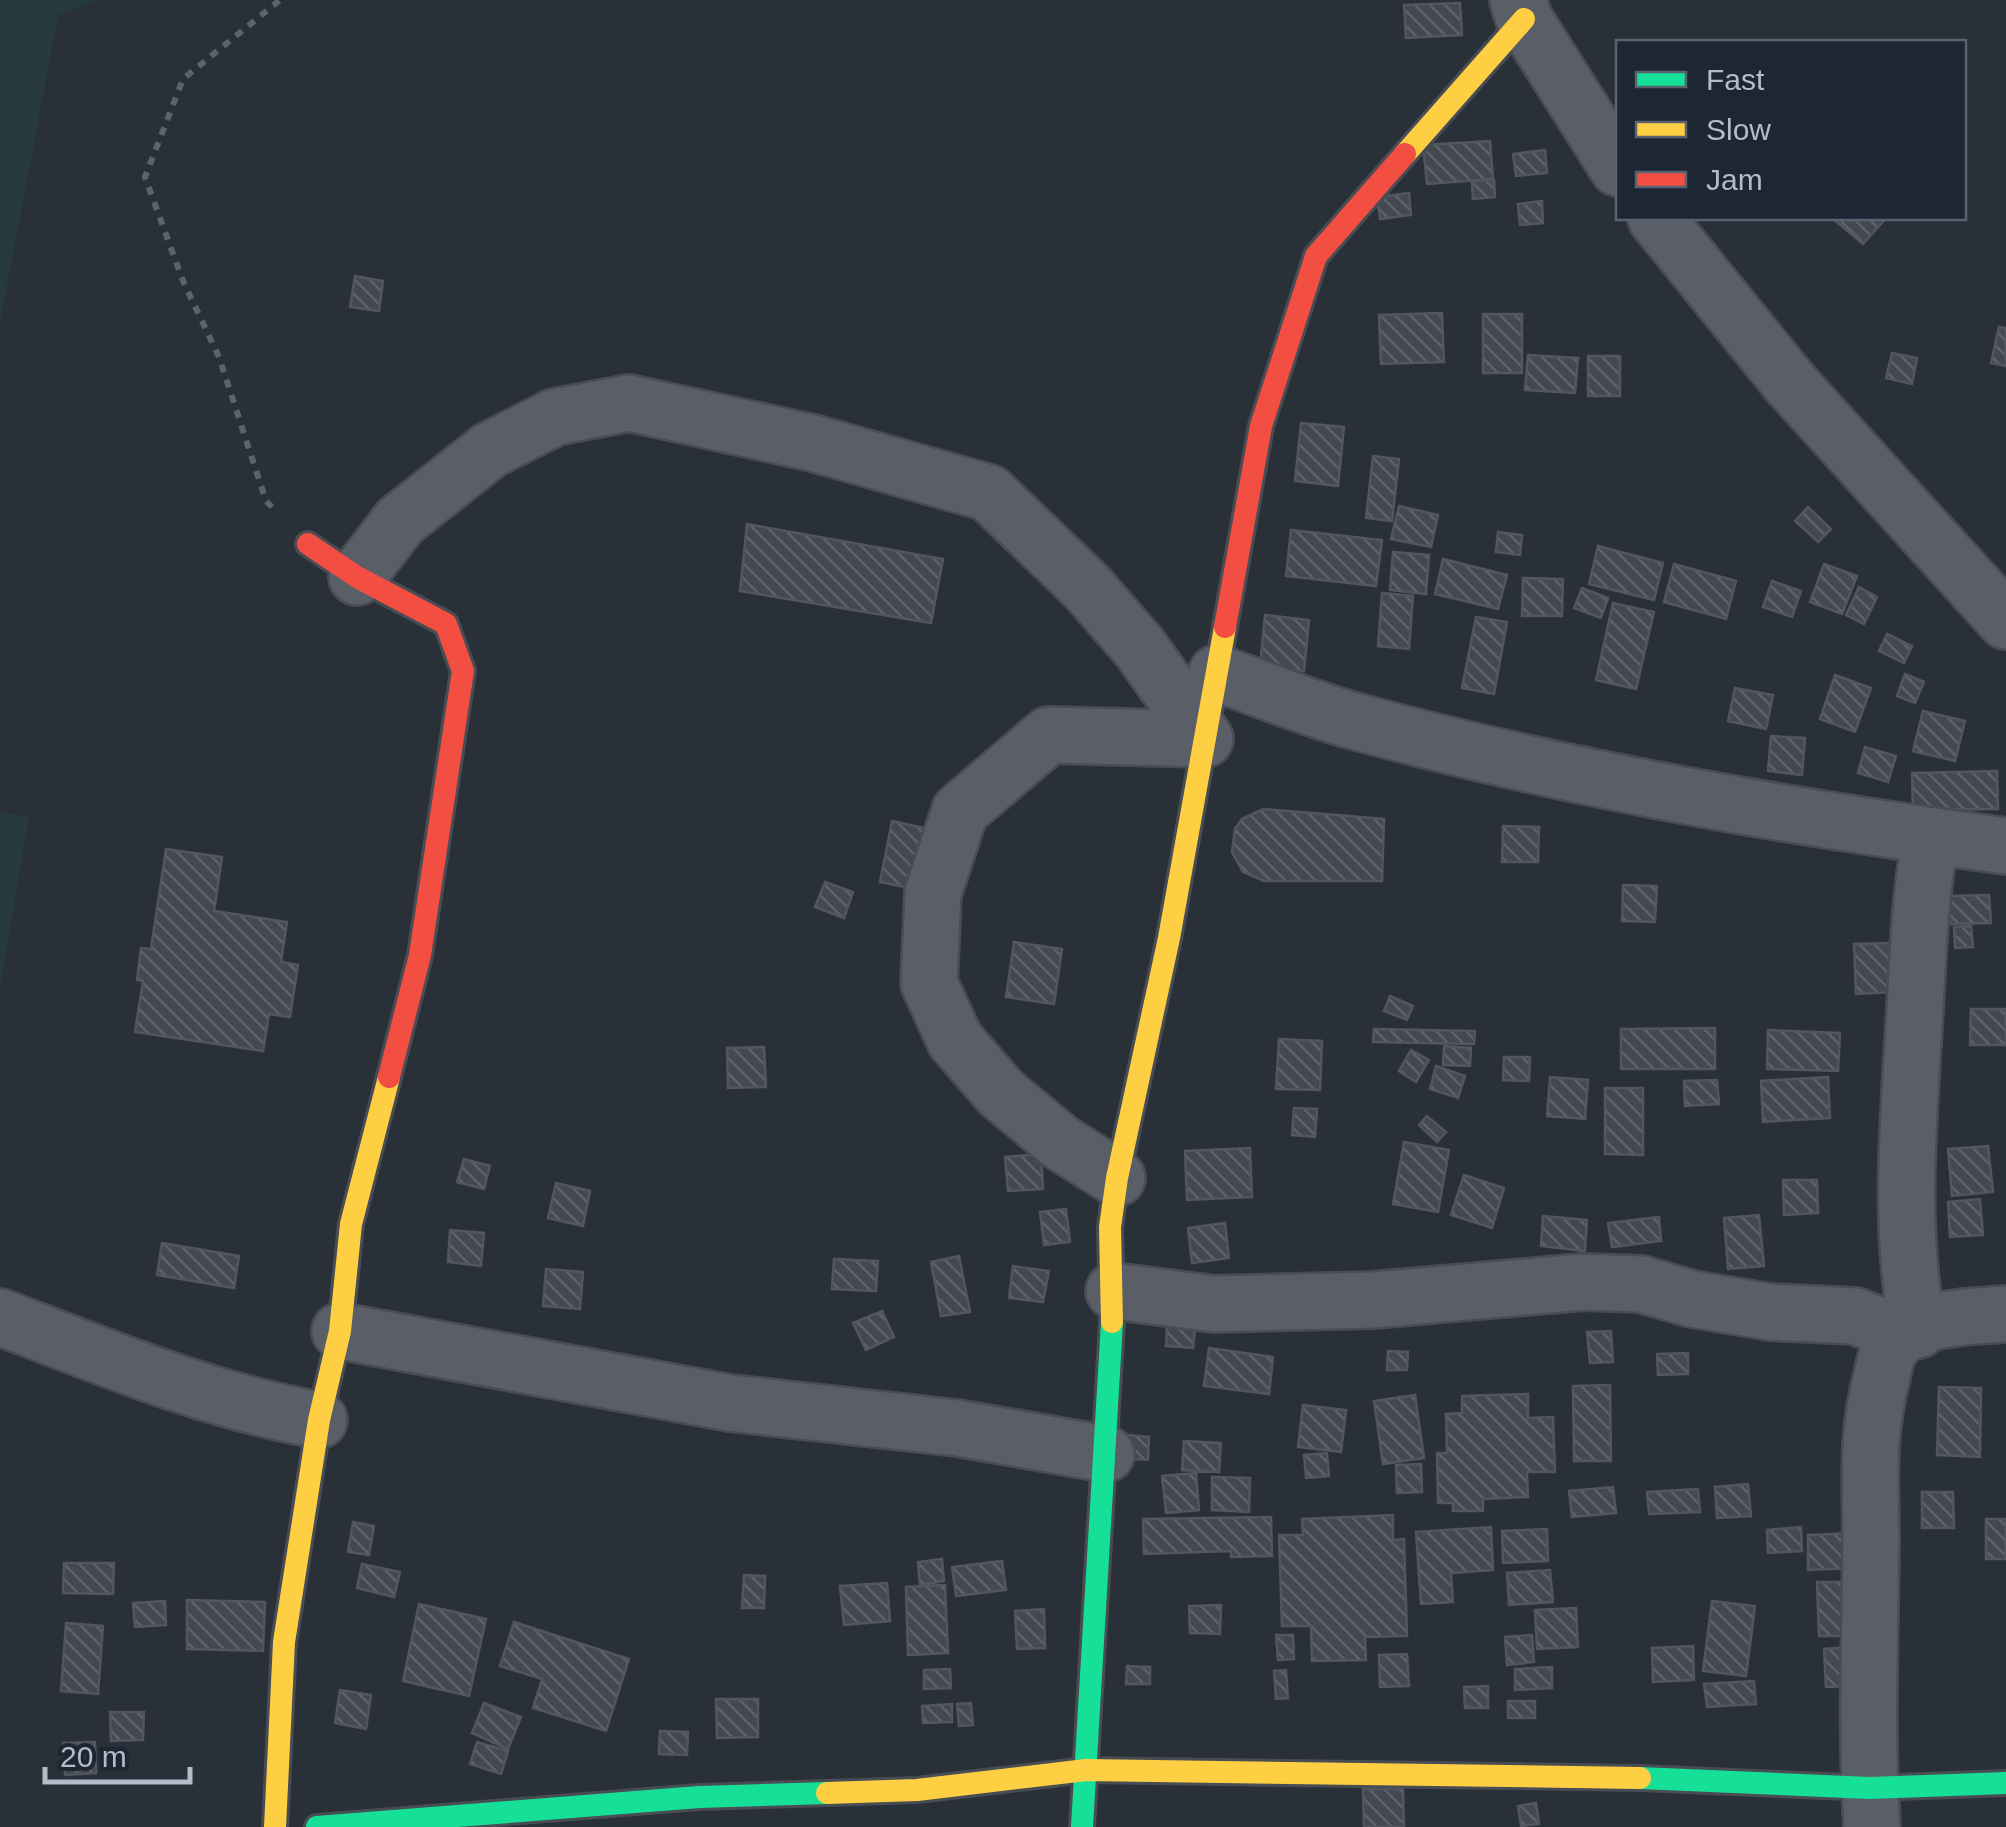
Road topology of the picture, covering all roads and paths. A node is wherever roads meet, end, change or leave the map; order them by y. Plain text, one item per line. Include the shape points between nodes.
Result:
1 (280, 0) edge
2 (1521, 10) edge
3 (1616, 165) edge
4 (1658, 220) edge
5 (308, 544) joint
6 (357, 577) junction
7 (2006, 622) edge
8 (1217, 673) junction
9 (1205, 739) junction
10 (1931, 836) junction
11 (2006, 846) edge
12 (1116, 1178) junction
13 (1114, 1290) junction
14 (2006, 1314) edge
15 (0, 1316) edge
16 (340, 1331) junction
17 (1911, 1332) junction
18 (319, 1420) junction
19 (1106, 1454) junction
20 (1086, 1770) junction
21 (2006, 1783) edge
22 (1871, 1808) edge
23 (275, 1827) edge
24 (317, 1827) edge
25 (1082, 1827) edge

1 - 5 path via 183,79 145,177 219,357 266,501
2 - 3 street
2 - 8 street via 1316,256 1261,426
4 - 7 street via 1790,383
5 - 6 street
6 - 9 street via 400,520 490,450 555,417 628,403 989,493 1087,587
6 - 16 street via 446,624 464,671 420,955 350,1224
8 - 9 street
8 - 10 street via 1351,720 1480,752 1716,802
9 - 12 street
9 - 12 street via 1048,735 960,811 933,893 929,983 954,1040 1001,1093
10 - 11 street
10 - 17 street via 1918,906 1907,1111
12 - 13 street via 1110,1226
13 - 17 street via 1214,1304 1641,1284 1770,1312 1855,1316
13 - 19 street
14 - 17 street via 1946,1319
15 - 18 street via 124,1365
16 - 18 street
16 - 19 street via 730,1403 957,1428
17 - 22 street via 1889,1349 1866,1478
18 - 23 street via 284,1642
19 - 20 street
20 - 22 street via 1696,1779
20 - 24 street via 918,1790 700,1797
20 - 25 street
21 - 22 street

